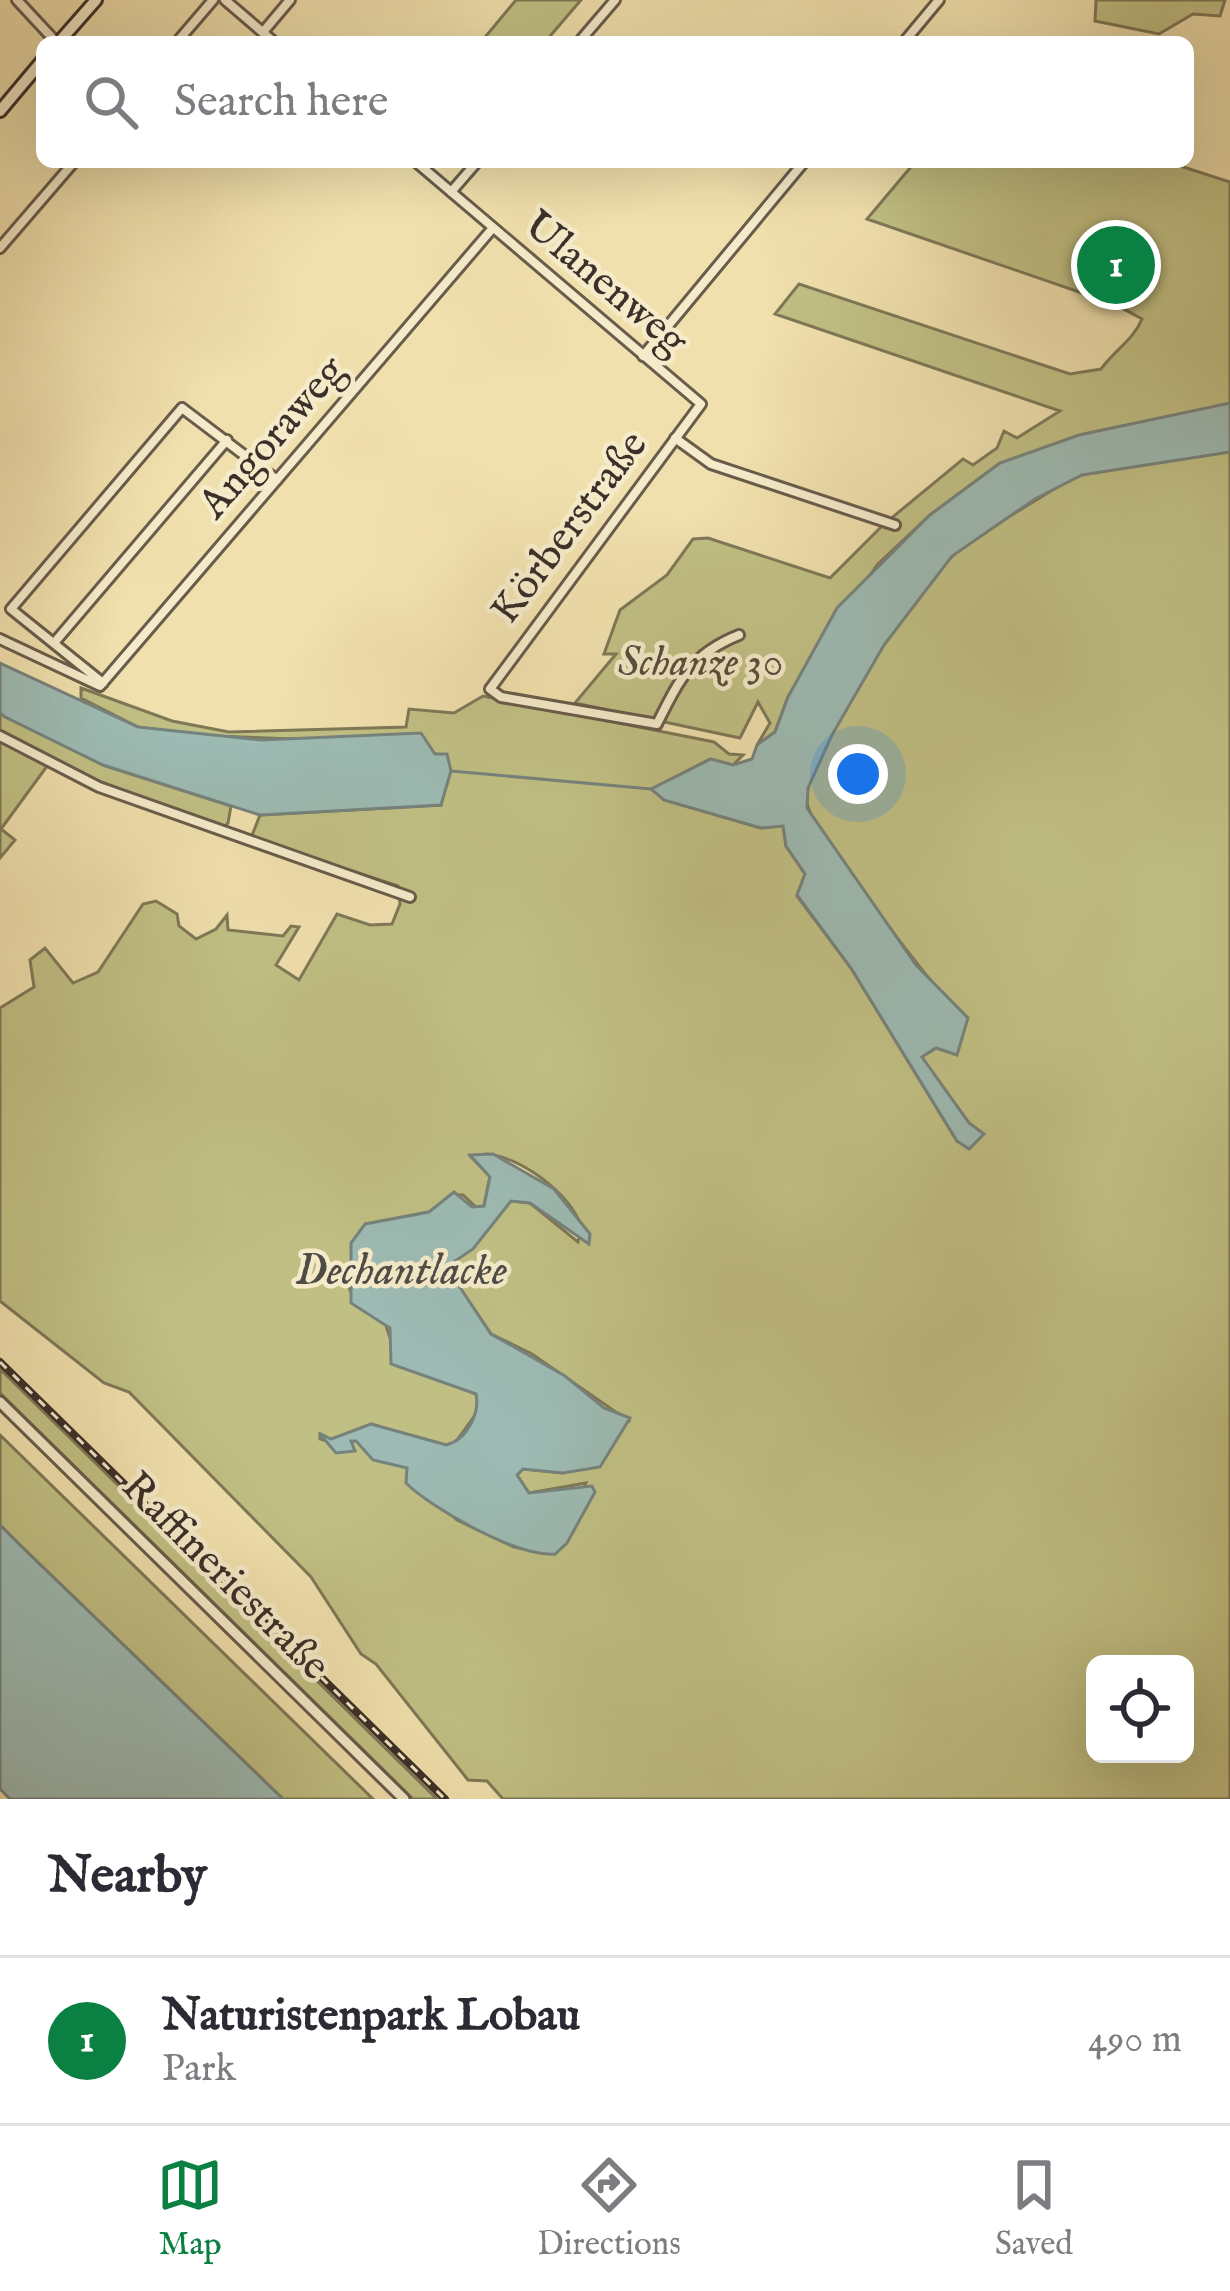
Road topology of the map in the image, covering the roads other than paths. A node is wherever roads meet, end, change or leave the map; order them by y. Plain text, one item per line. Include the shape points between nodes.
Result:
1 (17, 0) edge
2 (96, 0) edge
3 (213, 0) edge
4 (225, 0) edge
5 (290, 0) edge
6 (615, 0) edge
7 (939, 0) edge
8 (263, 32) junction
9 (51, 36) edge
10 (63, 36) edge
11 (182, 36) edge
12 (267, 36) edge
13 (585, 36) edge
14 (909, 36) edge
15 (36, 68) edge
16 (2, 104) edge
17 (69, 168) edge
18 (423, 168) edge
19 (472, 168) edge
20 (799, 168) edge
21 (452, 192) junction
22 (492, 229) junction
23 (0, 248) edge
24 (643, 356) junction
25 (701, 404) joint
26 (675, 438) junction
27 (227, 440) junction
28 (277, 480) junction
29 (895, 525) dead end
30 (739, 635) dead end
31 (0, 639) edge
32 (54, 644) junction
33 (101, 684) junction
34 (0, 736) edge
35 (410, 898) dead end
36 (0, 1402) edge
37 (404, 1799) edge

1 - 9 street
2 - 10 main road
3 - 11 street
4 - 8 street
5 - 8 street
6 - 13 street
7 - 14 street
8 - 12 street
15 - 16 main road
17 - 23 street
18 - 21 street, Ulanenweg
19 - 21 street
20 - 24 street
21 - 22 street, Ulanenweg
22 - 24 street, Ulanenweg
22 - 28 street, Angoraweg
24 - 25 street, Ulanenweg
25 - 26 street, Körberstraße
26 - 29 street via 711,464
26 - 30 street, Körberstraße via 490,689 657,724 686,666
27 - 28 street
27 - 32 street
27 - 32 street via 182,408 11,609
28 - 33 street, Angoraweg
31 - 33 street
32 - 33 street
34 - 35 street via 100,787
36 - 37 street, Raffineriestraße

